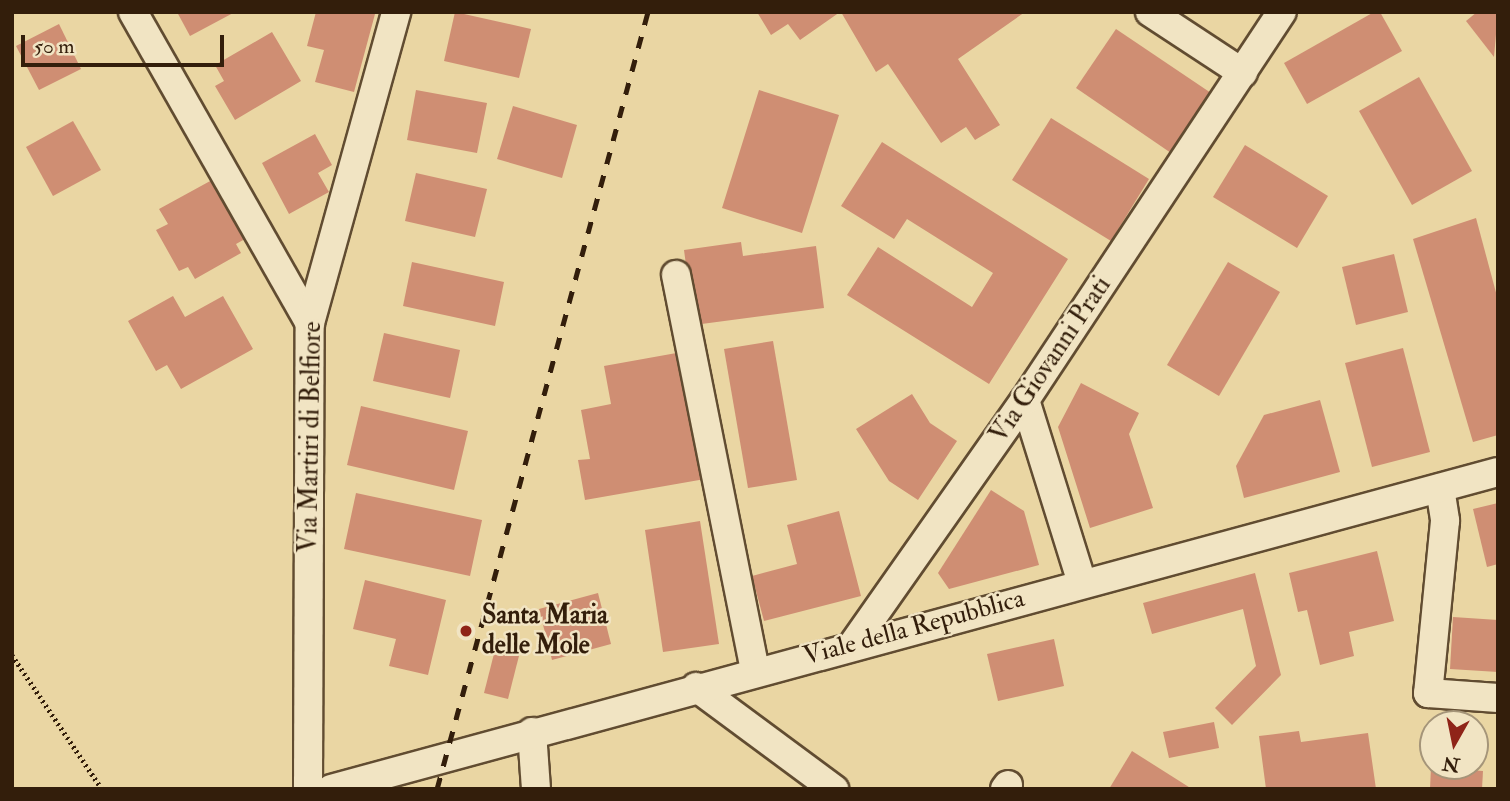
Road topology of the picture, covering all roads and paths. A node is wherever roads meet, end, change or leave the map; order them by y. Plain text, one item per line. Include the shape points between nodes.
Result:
1 (134, 12) edge
2 (396, 12) edge
3 (1150, 12) edge
4 (1282, 12) edge
5 (1243, 73) junction
6 (676, 275) dead end
7 (310, 323) junction
8 (1025, 400) junction
9 (1498, 472) edge
10 (1440, 488) junction
11 (1082, 583) junction
12 (854, 643) junction
13 (12, 655) edge
14 (755, 670) junction
15 (696, 687) junction
16 (1498, 698) edge
17 (532, 732) junction
18 (102, 789) edge
19 (308, 789) edge
20 (331, 789) edge
21 (536, 789) edge
22 (834, 789) edge

1 - 7 street
2 - 7 street, Via Martiri di Belfiore
3 - 5 street
4 - 5 street, Via Giovanni Prati
5 - 8 street, Via Giovanni Prati
6 - 14 street
7 - 19 street, Via Martiri di Belfiore
8 - 11 street
8 - 12 street, Via Giovanni Prati
9 - 10 street, Viale della Repubblica
10 - 11 street, Viale della Repubblica
10 - 16 street via 1445,521 1428,693
11 - 12 street, Viale della Repubblica
12 - 14 street, Viale della Repubblica
13 - 18 path
14 - 15 street, Viale della Repubblica
15 - 17 street, Viale della Repubblica
15 - 22 street
17 - 20 street, Viale della Repubblica
17 - 21 street

